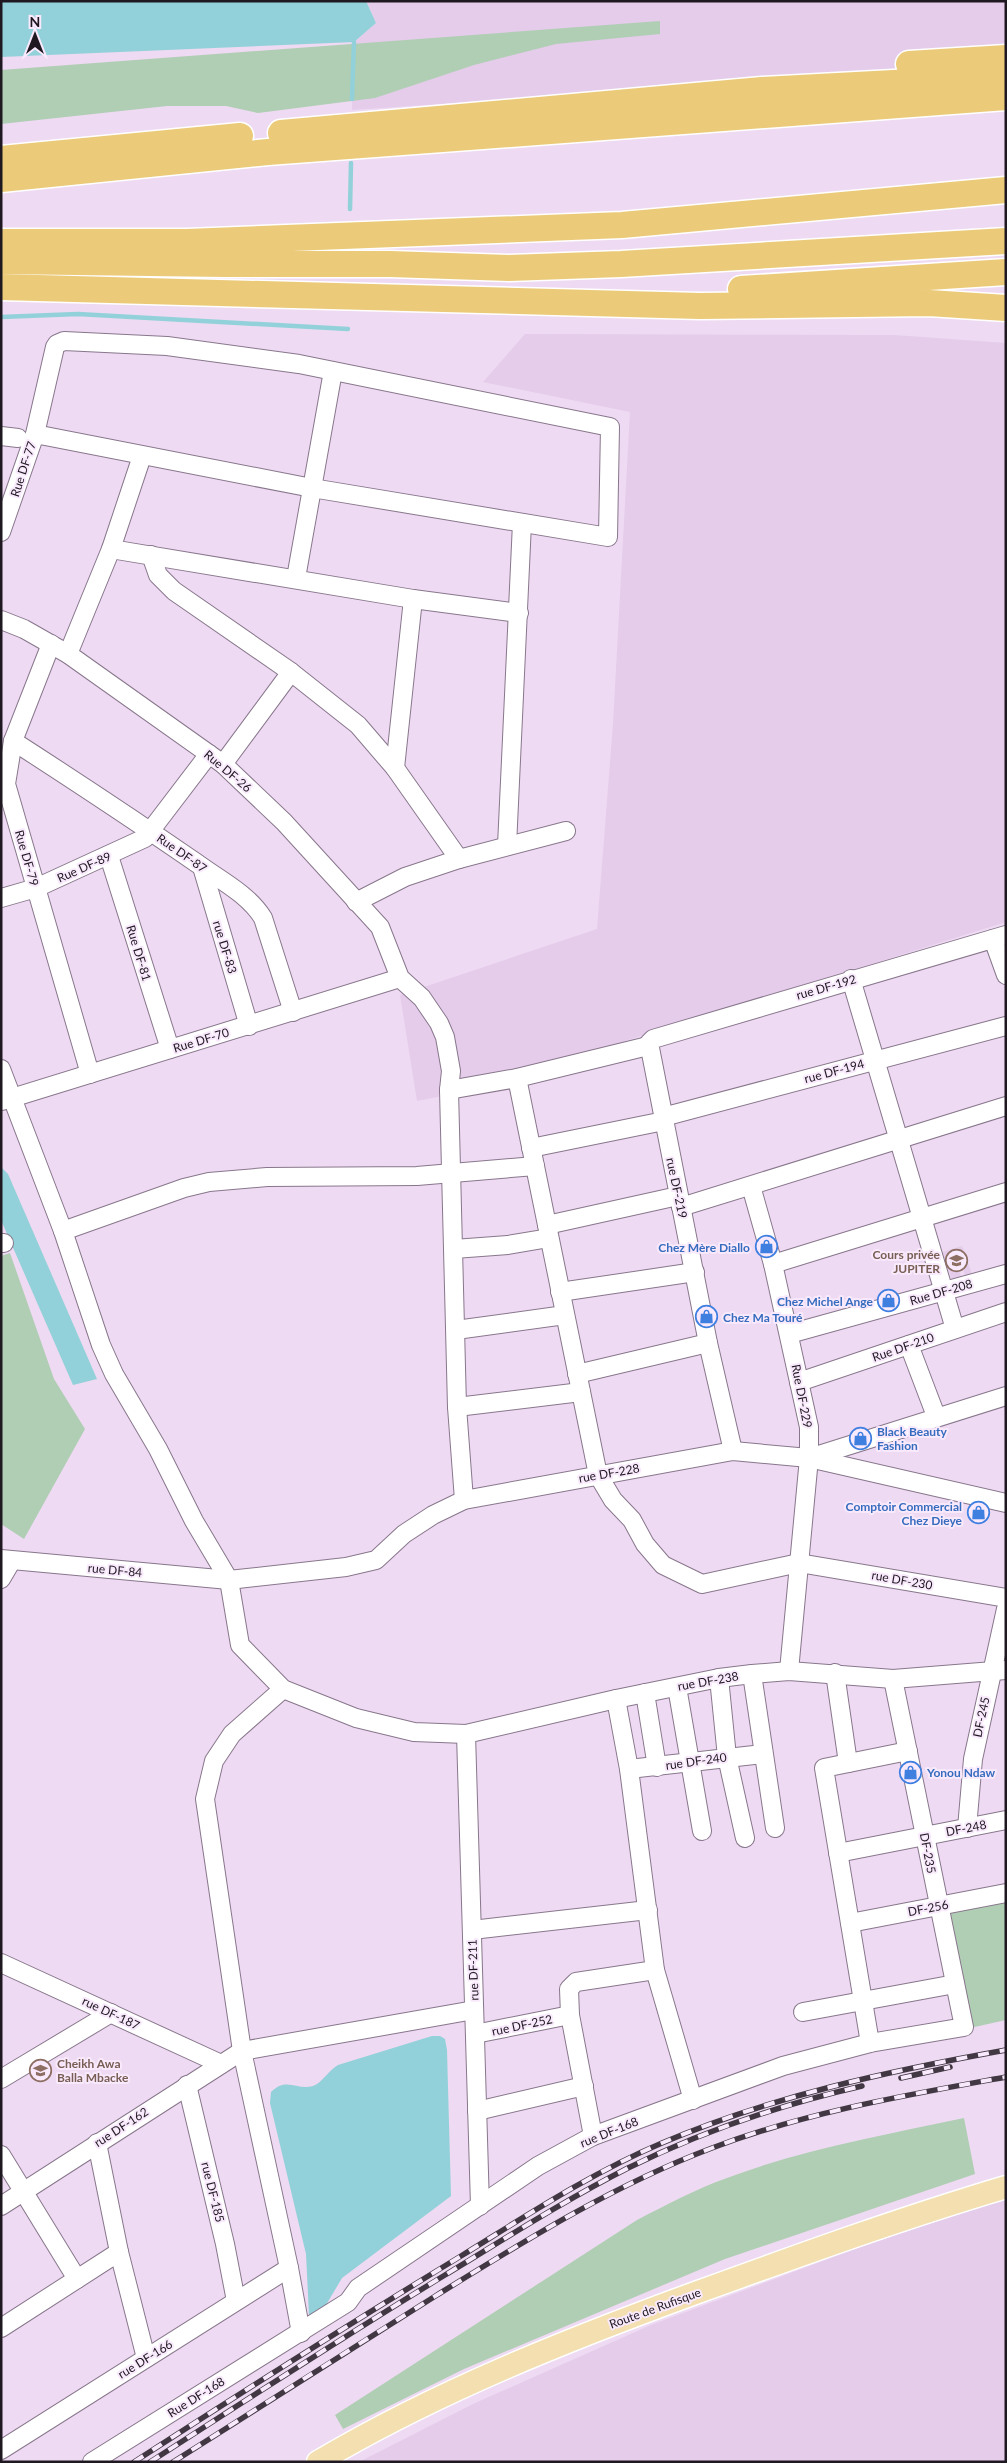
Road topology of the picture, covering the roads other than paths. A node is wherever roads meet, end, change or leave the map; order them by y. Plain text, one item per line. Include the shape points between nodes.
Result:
1 (1006, 58) edge
2 (1006, 77) edge
3 (1006, 97) edge
4 (763, 102) junction
5 (1006, 110) edge
6 (1, 159) edge
7 (1, 179) edge
8 (1006, 190) edge
9 (1006, 241) edge
10 (1, 242) edge
11 (1, 261) edge
12 (1006, 272) edge
13 (1, 287) edge
14 (510, 300) junction
15 (1006, 308) edge
16 (333, 372) junction
17 (18, 436) edge
18 (142, 456) junction
19 (312, 488) junction
20 (522, 523) junction
21 (1, 532) edge
22 (111, 549) junction
23 (151, 555) junction
24 (296, 578) junction
25 (413, 599) junction
26 (519, 613) junction
27 (1, 620) edge
28 (52, 644) junction
29 (68, 654) junction
30 (291, 672) junction
31 (13, 741) junction
32 (216, 759) junction
33 (395, 768) junction
34 (566, 830) dead end
35 (152, 832) junction
36 (507, 846) junction
37 (109, 856) junction
38 (459, 859) junction
39 (202, 867) junction
40 (36, 888) junction
41 (1, 898) edge
42 (356, 902) junction
43 (1000, 937) edge
44 (1006, 975) edge
45 (400, 978) junction
46 (851, 979) junction
47 (293, 1012) junction
48 (249, 1026) junction
49 (1006, 1026) edge
50 (648, 1044) junction
51 (170, 1049) junction
52 (875, 1060) junction
53 (1, 1070) edge
54 (90, 1074) junction
55 (517, 1078) junction
56 (449, 1090) junction
57 (6, 1099) edge
58 (1006, 1106) edge
59 (664, 1119) junction
60 (898, 1138) junction
61 (531, 1148) junction
62 (534, 1166) junction
63 (453, 1172) junction
64 (751, 1186) junction
65 (1006, 1192) edge
66 (680, 1202) junction
67 (922, 1218) junction
68 (63, 1231) junction
69 (548, 1231) junction
70 (454, 1249) junction
71 (773, 1264) junction
72 (695, 1272) junction
73 (1006, 1274) edge
74 (943, 1291) junction
75 (560, 1292) junction
76 (1006, 1312) edge
77 (565, 1315) junction
78 (955, 1329) junction
79 (456, 1330) junction
80 (789, 1334) junction
81 (708, 1342) junction
82 (909, 1345) junction
83 (577, 1374) junction
84 (799, 1382) junction
85 (580, 1392) junction
86 (1006, 1396) edge
87 (458, 1407) junction
88 (936, 1416) junction
89 (733, 1451) junction
90 (808, 1458) junction
91 (598, 1475) junction
92 (464, 1500) junction
93 (1006, 1503) edge
94 (6, 1560) edge
95 (799, 1563) junction
96 (1, 1579) edge
97 (229, 1580) junction
98 (1006, 1598) edge
99 (1006, 1609) edge
100 (999, 1670) edge
101 (789, 1671) junction
102 (752, 1674) junction
103 (835, 1674) junction
104 (719, 1678) junction
105 (893, 1679) junction
106 (677, 1687) junction
107 (283, 1689) junction
108 (645, 1693) junction
109 (616, 1699) junction
110 (466, 1734) junction
111 (908, 1751) junction
112 (763, 1754) junction
113 (727, 1757) junction
114 (690, 1760) junction
115 (848, 1763) junction
116 (657, 1767) junction
117 (629, 1769) junction
118 (1006, 1820) edge
119 (775, 1828) dead end
120 (967, 1828) junction
121 (702, 1831) dead end
122 (925, 1836) junction
123 (745, 1838) dead end
124 (838, 1853) junction
125 (1006, 1893) edge
126 (939, 1905) junction
127 (648, 1910) junction
128 (850, 1923) junction
129 (472, 1930) junction
130 (1, 1963) edge
131 (655, 1970) junction
132 (955, 1984) junction
133 (863, 2001) junction
134 (474, 2010) junction
135 (803, 2012) dead end
136 (111, 2013) junction
137 (570, 2015) junction
138 (964, 2027) joint
139 (475, 2034) junction
140 (870, 2043) junction
141 (242, 2051) junction
142 (221, 2064) junction
143 (1, 2079) edge
144 (187, 2084) junction
145 (584, 2086) junction
146 (693, 2100) junction
147 (477, 2111) junction
148 (593, 2136) junction
149 (97, 2143) junction
150 (1, 2155) edge
151 (1006, 2187) edge
152 (24, 2191) junction
153 (1, 2206) edge
154 (480, 2206) junction
155 (119, 2252) junction
156 (289, 2268) junction
157 (78, 2279) junction
158 (236, 2301) junction
159 (1, 2328) edge
160 (301, 2333) junction
161 (146, 2358) junction
162 (1, 2450) edge
163 (329, 2459) edge
164 (92, 2462) edge

1 - 4 highway via 864,68
2 - 4 highway
3 - 4 highway
4 - 5 highway via 871,118
4 - 6 highway
4 - 7 highway
8 - 10 highway via 622,225 187,242
9 - 11 highway via 509,268
12 - 14 highway via 732,290
13 - 14 highway
14 - 15 highway via 700,306 929,303
16 - 17 street, Rue DF-77 via 299,364 167,346 60,342 55,347
16 - 19 street
16 - 20 street via 610,427 608,537
17 - 18 street
17 - 21 street, Rue DF-77
18 - 19 street
18 - 22 street
19 - 20 street
19 - 24 street
20 - 26 street
22 - 23 street
22 - 29 street
23 - 24 street
23 - 30 street via 165,583
24 - 25 street
25 - 26 street
25 - 33 street
26 - 36 street
27 - 28 street, Rue DF-26
28 - 29 street, Rue DF-26
28 - 31 street, Rue DF-79
29 - 32 street, Rue DF-26
30 - 32 street, Rue DF-89
30 - 33 street via 358,725
31 - 35 street, Rue DF-87
31 - 40 street, Rue DF-79 via 6,784
32 - 35 street, Rue DF-89
32 - 42 street, Rue DF-26 via 284,822
33 - 38 street
34 - 36 street
35 - 37 street, Rue DF-89 via 138,843
35 - 39 street, Rue DF-87
36 - 38 street
37 - 40 street, Rue DF-89
37 - 51 street, Rue DF-81
38 - 42 street via 405,877
39 - 47 street, Rue DF-87 via 257,908
39 - 48 street, rue DF-83
40 - 41 street, Rue DF-89
40 - 54 street, Rue DF-79
42 - 45 street, Rue DF-26 via 380,927
43 - 44 street
43 - 46 street, rue DF-192
45 - 47 street, Rue DF-70
45 - 56 street via 422,998 439,1023 451,1071
46 - 50 street, rue DF-192 via 712,1020 653,1039
46 - 52 street
47 - 48 street, Rue DF-70
48 - 51 street, Rue DF-70
49 - 52 street, rue DF-194
50 - 55 street, rue DF-192
50 - 59 street, rue DF-219
51 - 54 street, Rue DF-70
52 - 59 street, rue DF-194
52 - 60 street
53 - 57 street
54 - 57 street, Rue DF-70
55 - 56 street, rue DF-192
55 - 61 street
56 - 63 street
57 - 68 street
58 - 60 street
59 - 61 street, rue DF-194
59 - 66 street, rue DF-219
60 - 64 street
60 - 67 street
61 - 62 street
62 - 63 street
62 - 69 street
63 - 68 street via 209,1182
63 - 70 street
64 - 66 street
64 - 71 street, Rue DF-229
65 - 67 street
66 - 69 street
66 - 72 street, rue DF-219
67 - 71 street
67 - 74 street
68 - 97 street via 101,1345 114,1374
69 - 70 street via 508,1245
69 - 75 street
70 - 79 street
71 - 80 street, Rue DF-229
72 - 75 street
72 - 81 street, rue DF-219
73 - 74 street, Rue DF-208
74 - 78 street
74 - 80 street, Rue DF-208
75 - 77 street
76 - 78 street, Rue DF-210
77 - 79 street
77 - 83 street
78 - 82 street, Rue DF-210
79 - 87 street
80 - 84 street, Rue DF-229
81 - 83 street
81 - 89 street, rue DF-219
82 - 84 street, Rue DF-210
82 - 88 street
83 - 85 street
84 - 90 street, Rue DF-229 via 809,1427
85 - 87 street
85 - 91 street
86 - 88 street
87 - 92 street
88 - 90 street
89 - 90 street, rue DF-228
89 - 91 street, rue DF-228
90 - 93 street, rue DF-228
90 - 95 street, Rue DF-229
91 - 92 street, rue DF-228
91 - 95 street via 613,1500 632,1520 645,1544 663,1564 682,1576 702,1584
92 - 97 street, rue DF-228 via 404,1534 376,1560 346,1567
94 - 96 street
94 - 97 street, rue DF-84
95 - 98 street, rue DF-230
95 - 101 street, Rue DF-229
97 - 107 street via 240,1645
99 - 100 street, DF-245
100 - 105 street, rue DF-238
100 - 120 street, DF-245 via 972,1759
101 - 102 street, rue DF-238
101 - 103 street, rue DF-238
102 - 104 street, rue DF-238
102 - 112 street
103 - 105 street, rue DF-238
103 - 115 street
104 - 106 street, rue DF-238
104 - 113 street
105 - 111 street, DF-235 / DF-235
106 - 108 street, rue DF-238
106 - 114 street
107 - 110 street, rue DF-238 via 356,1718 414,1732
107 - 141 street via 232,1734 214,1761 205,1799
108 - 109 street, rue DF-238
108 - 116 street
109 - 110 street, rue DF-238
109 - 117 street
110 - 129 street, rue DF-211
111 - 115 street
111 - 122 street, DF-235 / DF-235
112 - 113 street, rue DF-240
112 - 119 street
113 - 114 street, rue DF-240
113 - 123 street
114 - 116 street, rue DF-240
114 - 121 street
115 - 124 street via 824,1768
116 - 117 street, rue DF-240
117 - 127 street
118 - 120 street, DF-248 / DF-248
120 - 122 street, DF-248 / DF-248
122 - 124 street, DF-248 / DF-248
122 - 126 street, DF-235 / DF-235
124 - 128 street
125 - 126 street, DF-256
126 - 128 street, DF-256
126 - 132 street, DF-235 / DF-235
127 - 129 street
127 - 131 street
128 - 133 street
129 - 134 street, rue DF-211
130 - 136 street, rue DF-187
131 - 137 street via 576,1982 569,1989
131 - 146 street
132 - 133 street
132 - 138 street, DF-235 / DF-235
133 - 135 street
133 - 140 street
134 - 139 street, rue DF-211
134 - 141 street
136 - 142 street, rue DF-187
136 - 143 street
137 - 139 street, rue DF-252
137 - 145 street
138 - 140 street, rue DF-168
139 - 147 street, rue DF-211
140 - 146 street, rue DF-168 via 782,2066
141 - 142 street, rue DF-162
141 - 156 street
142 - 144 street, rue DF-162
144 - 149 street, rue DF-162
144 - 158 street, rue DF-185
145 - 147 street
145 - 148 street
146 - 148 street, rue DF-168
147 - 154 street, rue DF-211
148 - 154 street, rue DF-168 via 538,2166
149 - 152 street, rue DF-162
149 - 155 street
150 - 152 street
151 - 163 main road, Route de Rufisque via 847,2238 600,2328 446,2392
152 - 153 street, rue DF-162
152 - 157 street
154 - 160 street, rue DF-168 via 358,2288 348,2302
155 - 157 street
155 - 161 street
156 - 158 street, rue DF-166
156 - 160 street
157 - 159 street
158 - 161 street, rue DF-166
160 - 164 street, Rue DF-168
161 - 162 street, rue DF-166

